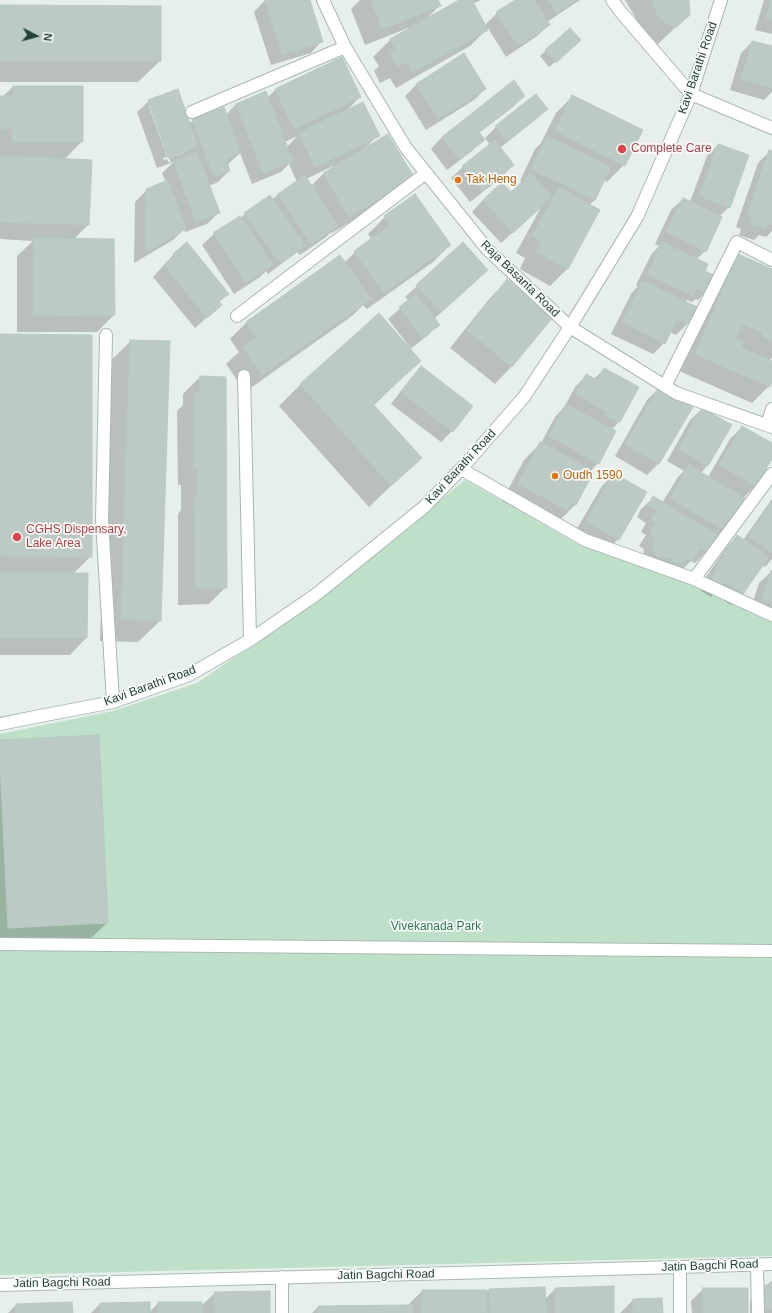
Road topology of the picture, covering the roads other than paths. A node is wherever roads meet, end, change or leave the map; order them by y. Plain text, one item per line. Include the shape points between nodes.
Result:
1 (323, 0) edge
2 (612, 0) edge
3 (721, 0) edge
4 (345, 47) junction
5 (691, 94) junction
6 (192, 112) dead end
7 (772, 128) edge
8 (426, 173) junction
9 (772, 260) edge
10 (237, 316) dead end
11 (570, 328) junction
12 (106, 335) dead end
13 (244, 376) dead end
14 (665, 386) junction
15 (772, 409) edge
16 (769, 426) edge
17 (461, 469) junction
18 (772, 474) edge
19 (694, 579) junction
20 (772, 615) edge
21 (250, 640) junction
22 (113, 702) junction
23 (0, 724) edge
24 (0, 944) edge
25 (772, 951) edge
26 (757, 1264) junction
27 (772, 1264) edge
28 (680, 1267) junction
29 (282, 1277) junction
30 (0, 1285) edge
31 (282, 1313) edge
32 (680, 1313) edge
33 (758, 1313) edge

1 - 4 street, Raja Basanta Road
2 - 5 street
3 - 5 street, Kavi Barathi Road
4 - 6 street
4 - 8 street, Raja Basanta Road via 406,148
5 - 7 street
5 - 11 street, Kavi Barathi Road via 637,217
8 - 10 street
8 - 11 street, Raja Basanta Road via 486,249
9 - 14 street via 737,242
11 - 14 street, Raja Basanta Road
11 - 17 street, Kavi Barathi Road via 524,397
12 - 22 street via 102,520
13 - 21 street
14 - 16 street, Raja Basanta Road via 676,393
15 - 16 street
17 - 19 street via 585,540
17 - 21 street, Kavi Barathi Road via 424,507 318,593
18 - 19 street
19 - 20 street
21 - 22 street, Kavi Barathi Road via 189,675
22 - 23 street, Kavi Barathi Road
24 - 25 street
26 - 27 street, Jatin Bagchi Road
26 - 28 street, Jatin Bagchi Road
26 - 33 street
28 - 29 street, Jatin Bagchi Road
28 - 32 street
29 - 30 street, Jatin Bagchi Road
29 - 31 street

